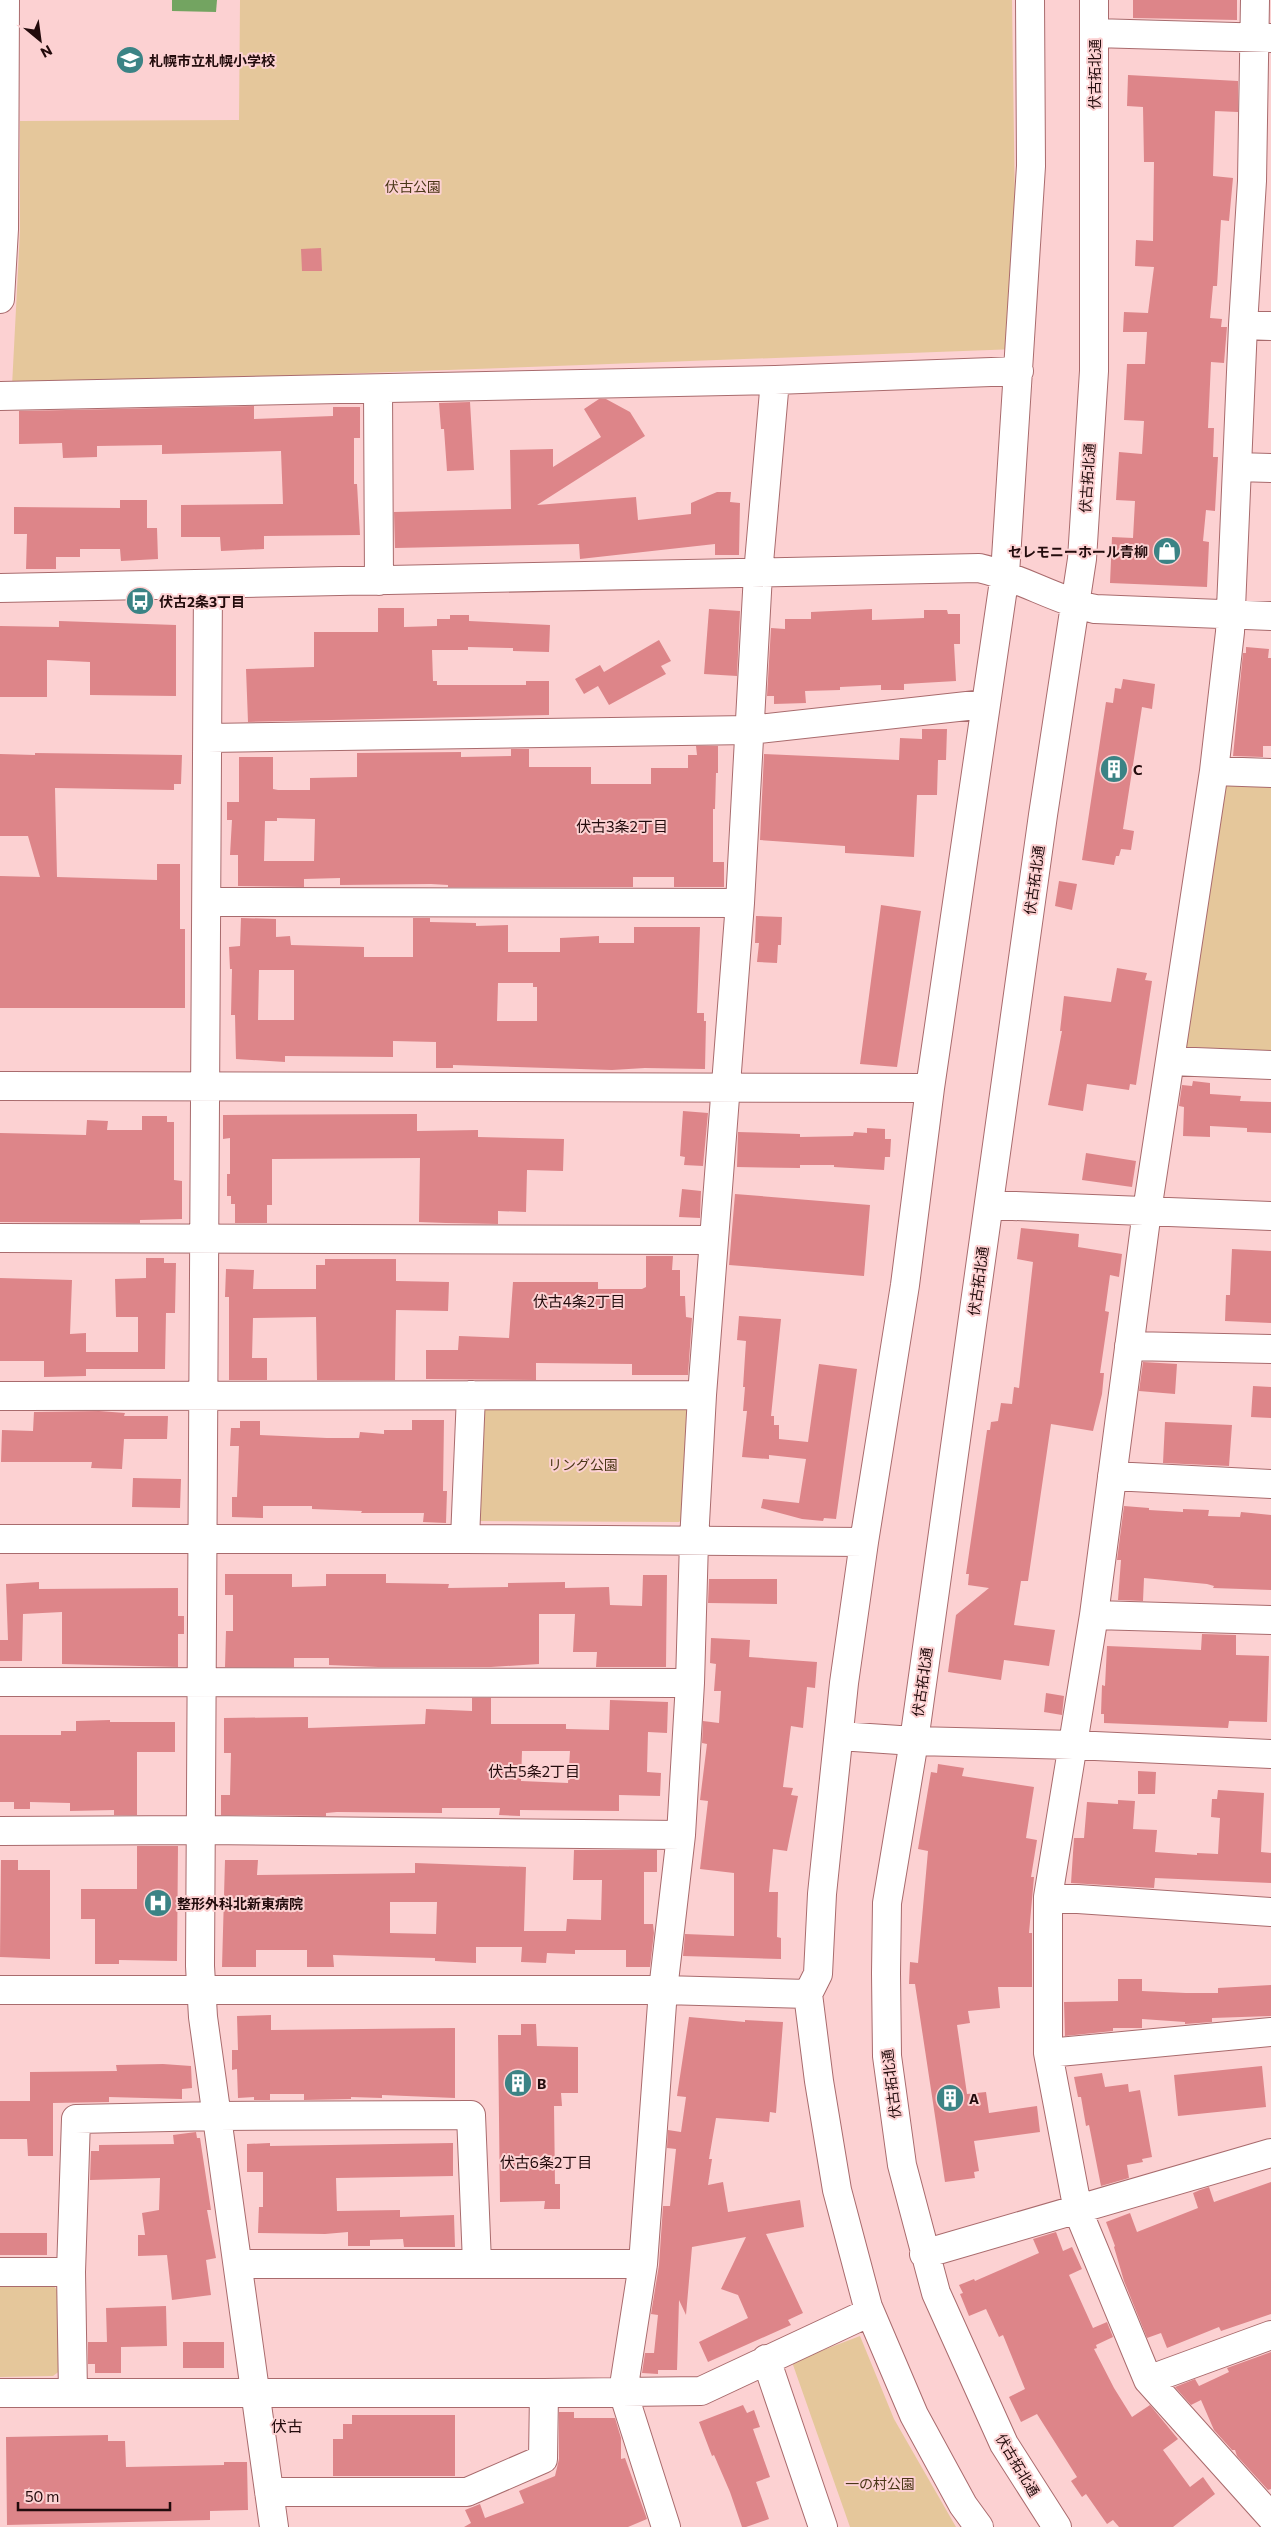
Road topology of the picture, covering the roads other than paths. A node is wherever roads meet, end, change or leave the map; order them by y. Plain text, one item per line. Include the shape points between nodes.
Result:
1 (4, 0) edge
2 (1030, 0) edge
3 (1094, 0) edge
4 (1255, 0) edge
5 (1094, 33) junction
6 (1263, 37) edge
7 (1262, 181) edge
8 (0, 299) edge
9 (1244, 325) junction
10 (1271, 326) edge
11 (1019, 371) junction
12 (775, 380) junction
13 (378, 388) junction
14 (0, 396) edge
15 (1237, 467) junction
16 (1271, 468) edge
17 (758, 574) junction
18 (1005, 574) junction
19 (379, 581) junction
20 (208, 584) junction
21 (0, 588) edge
22 (1076, 605) junction
23 (1230, 614) junction
24 (1271, 616) edge
25 (985, 704) junction
26 (750, 730) junction
27 (208, 738) junction
28 (1214, 771) junction
29 (1271, 773) edge
30 (207, 902) junction
31 (740, 903) junction
32 (1170, 1061) junction
33 (1271, 1065) edge
34 (0, 1086) edge
35 (206, 1086) junction
36 (724, 1088) junction
37 (930, 1088) junction
38 (989, 1205) junction
39 (1147, 1211) junction
40 (1271, 1216) edge
41 (0, 1238) edge
42 (206, 1239) junction
43 (713, 1240) junction
44 (1129, 1346) junction
45 (1271, 1349) edge
46 (702, 1395) junction
47 (0, 1396) edge
48 (204, 1396) junction
49 (471, 1396) junction
50 (1112, 1476) junction
51 (1271, 1484) edge
52 (0, 1539) edge
53 (465, 1539) junction
54 (204, 1540) junction
55 (694, 1541) junction
56 (864, 1542) junction
57 (1094, 1615) junction
58 (1271, 1620) edge
59 (0, 1682) edge
60 (201, 1682) junction
61 (690, 1683) junction
62 (839, 1736) junction
63 (914, 1741) junction
64 (1073, 1745) junction
65 (1271, 1754) edge
66 (201, 1830) junction
67 (0, 1831) edge
68 (681, 1834) junction
69 (1048, 1898) junction
70 (1271, 1912) edge
71 (0, 1990) edge
72 (663, 1990) junction
73 (202, 1991) junction
74 (808, 1994) junction
75 (1271, 2032) edge
76 (1048, 2053) junction
77 (217, 2116) junction
78 (1271, 2153) edge
79 (1078, 2211) junction
80 (924, 2254) junction
81 (476, 2263) junction
82 (238, 2264) junction
83 (643, 2264) junction
84 (0, 2272) edge
85 (71, 2272) junction
86 (870, 2312) junction
87 (1271, 2335) edge
88 (766, 2359) junction
89 (1148, 2380) junction
90 (624, 2392) junction
91 (0, 2393) edge
92 (73, 2393) junction
93 (544, 2393) junction
94 (256, 2394) junction
95 (270, 2492) junction
96 (1271, 2517) edge
97 (274, 2527) edge
98 (666, 2527) edge
99 (824, 2527) edge
100 (979, 2527) edge
101 (1057, 2527) edge

1 - 8 street via 4,229
2 - 11 street via 1031,166
3 - 5 street, 伏古拓北通
4 - 6 street
5 - 6 street
5 - 22 street, 伏古拓北通 via 1094,371
6 - 7 street
7 - 9 street
9 - 10 street
9 - 15 street
11 - 12 street
11 - 18 street
12 - 13 street
12 - 17 street
13 - 14 street
13 - 19 street
15 - 16 street
15 - 23 street
17 - 18 street via 979,568
17 - 19 street
17 - 26 street
18 - 22 street
18 - 25 street
19 - 20 street
20 - 21 street
20 - 27 street
22 - 23 street via 1095,609
22 - 38 street, 伏古拓北通 via 1043,814
23 - 24 street
23 - 28 street
25 - 26 street
25 - 37 street
26 - 27 street
26 - 31 street
27 - 30 street
28 - 29 street
28 - 32 street
30 - 31 street
30 - 35 street
31 - 36 street
32 - 33 street
32 - 39 street
34 - 35 street
35 - 36 street
35 - 42 street
36 - 37 street
36 - 43 street
37 - 56 street via 906,1285
38 - 39 street
38 - 63 street, 伏古拓北通
39 - 40 street
39 - 44 street
41 - 42 street
42 - 43 street
42 - 48 street
43 - 46 street
44 - 45 street
44 - 50 street
46 - 49 street
46 - 55 street
47 - 48 street
48 - 49 street
48 - 54 street
49 - 53 street
50 - 51 street
50 - 57 street
52 - 54 street
53 - 54 street
53 - 55 street
54 - 60 street
55 - 56 street
55 - 61 street
56 - 62 street
57 - 58 street
57 - 64 street
59 - 60 street
60 - 61 street
60 - 66 street
61 - 68 street
62 - 63 street
62 - 74 street via 822,1894 818,1974
63 - 64 street
63 - 80 street, 伏古拓北通 via 887,1903 887,2056 902,2165
64 - 65 street
64 - 69 street
66 - 67 street
66 - 68 street
66 - 73 street
68 - 72 street
69 - 70 street
69 - 76 street
71 - 73 street
72 - 73 street
72 - 74 street
72 - 83 street
73 - 77 street
74 - 86 street via 838,2190
75 - 76 street
76 - 79 street
77 - 81 street via 471,2114
77 - 82 street
77 - 85 street via 76,2119
78 - 79 street
79 - 80 street
79 - 89 street
80 - 101 street, 伏古拓北通 via 936,2293 1004,2444
81 - 82 street
81 - 83 street
82 - 94 street
83 - 90 street
84 - 85 street
85 - 92 street
86 - 88 street
86 - 100 street via 914,2415 963,2505
87 - 89 street
88 - 90 street via 701,2391
88 - 99 street
89 - 96 street
90 - 93 street
90 - 98 street
91 - 92 street
92 - 94 street
93 - 94 street
93 - 95 street via 543,2459 467,2492
94 - 95 street
95 - 97 street

